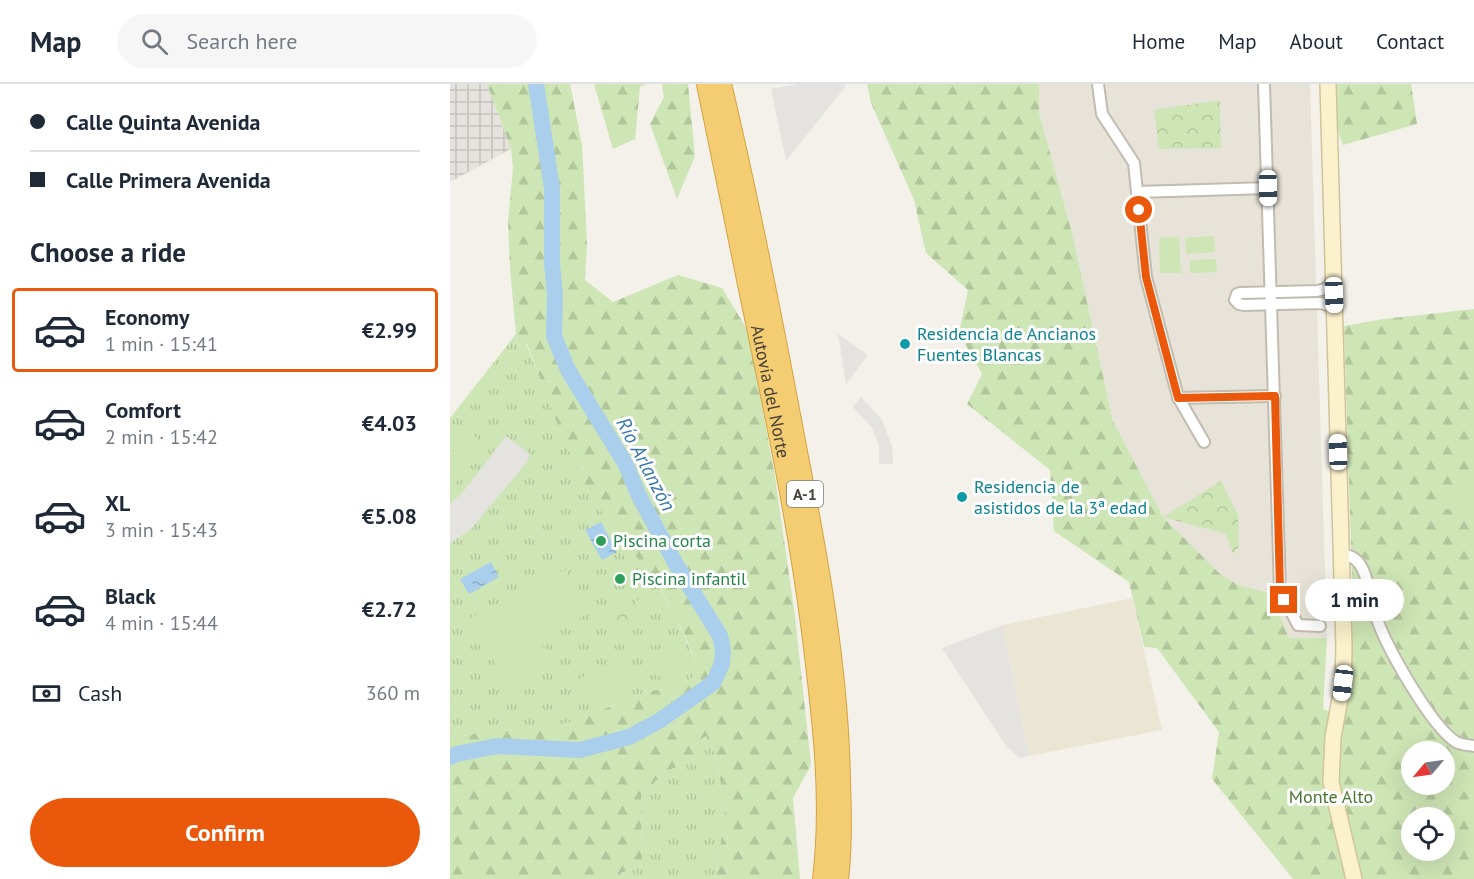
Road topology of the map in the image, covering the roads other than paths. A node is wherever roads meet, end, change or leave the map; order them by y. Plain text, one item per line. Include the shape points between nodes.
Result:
1 (707, 84) edge
2 (722, 84) edge
3 (1098, 84) edge
4 (1264, 84) edge
5 (1328, 84) edge
6 (1268, 188) junction
7 (1137, 192) junction
8 (1334, 282) junction
9 (1271, 292) junction
10 (1271, 304) junction
11 (1335, 308) junction
12 (1275, 396) junction
13 (1178, 398) junction
14 (1204, 442) dead end
15 (1342, 555) junction
16 (1320, 626) dead end
17 (1474, 746) edge
18 (823, 879) edge
19 (838, 879) edge
20 (1354, 879) edge

1 - 18 highway, Autovía del Norte / A-1 via 767,371 808,599 825,755
2 - 19 highway, Autovía del Norte / A-1 via 804,491 833,673 842,823
3 - 7 street via 1102,114 1134,163
4 - 6 street
5 - 8 main road
6 - 7 street
6 - 9 street
7 - 13 street via 1146,277
8 - 9 street via 1317,291
8 - 11 main road
9 - 10 street
9 - 10 street via 1240,293 1235,297 1244,305
10 - 11 street via 1322,303
10 - 12 street
11 - 15 main road
12 - 13 street
12 - 16 street via 1280,590 1299,625
13 - 14 street
15 - 17 street via 1353,558 1364,571 1383,636 1431,713 1455,741
15 - 20 main road via 1343,683 1333,737 1331,782

